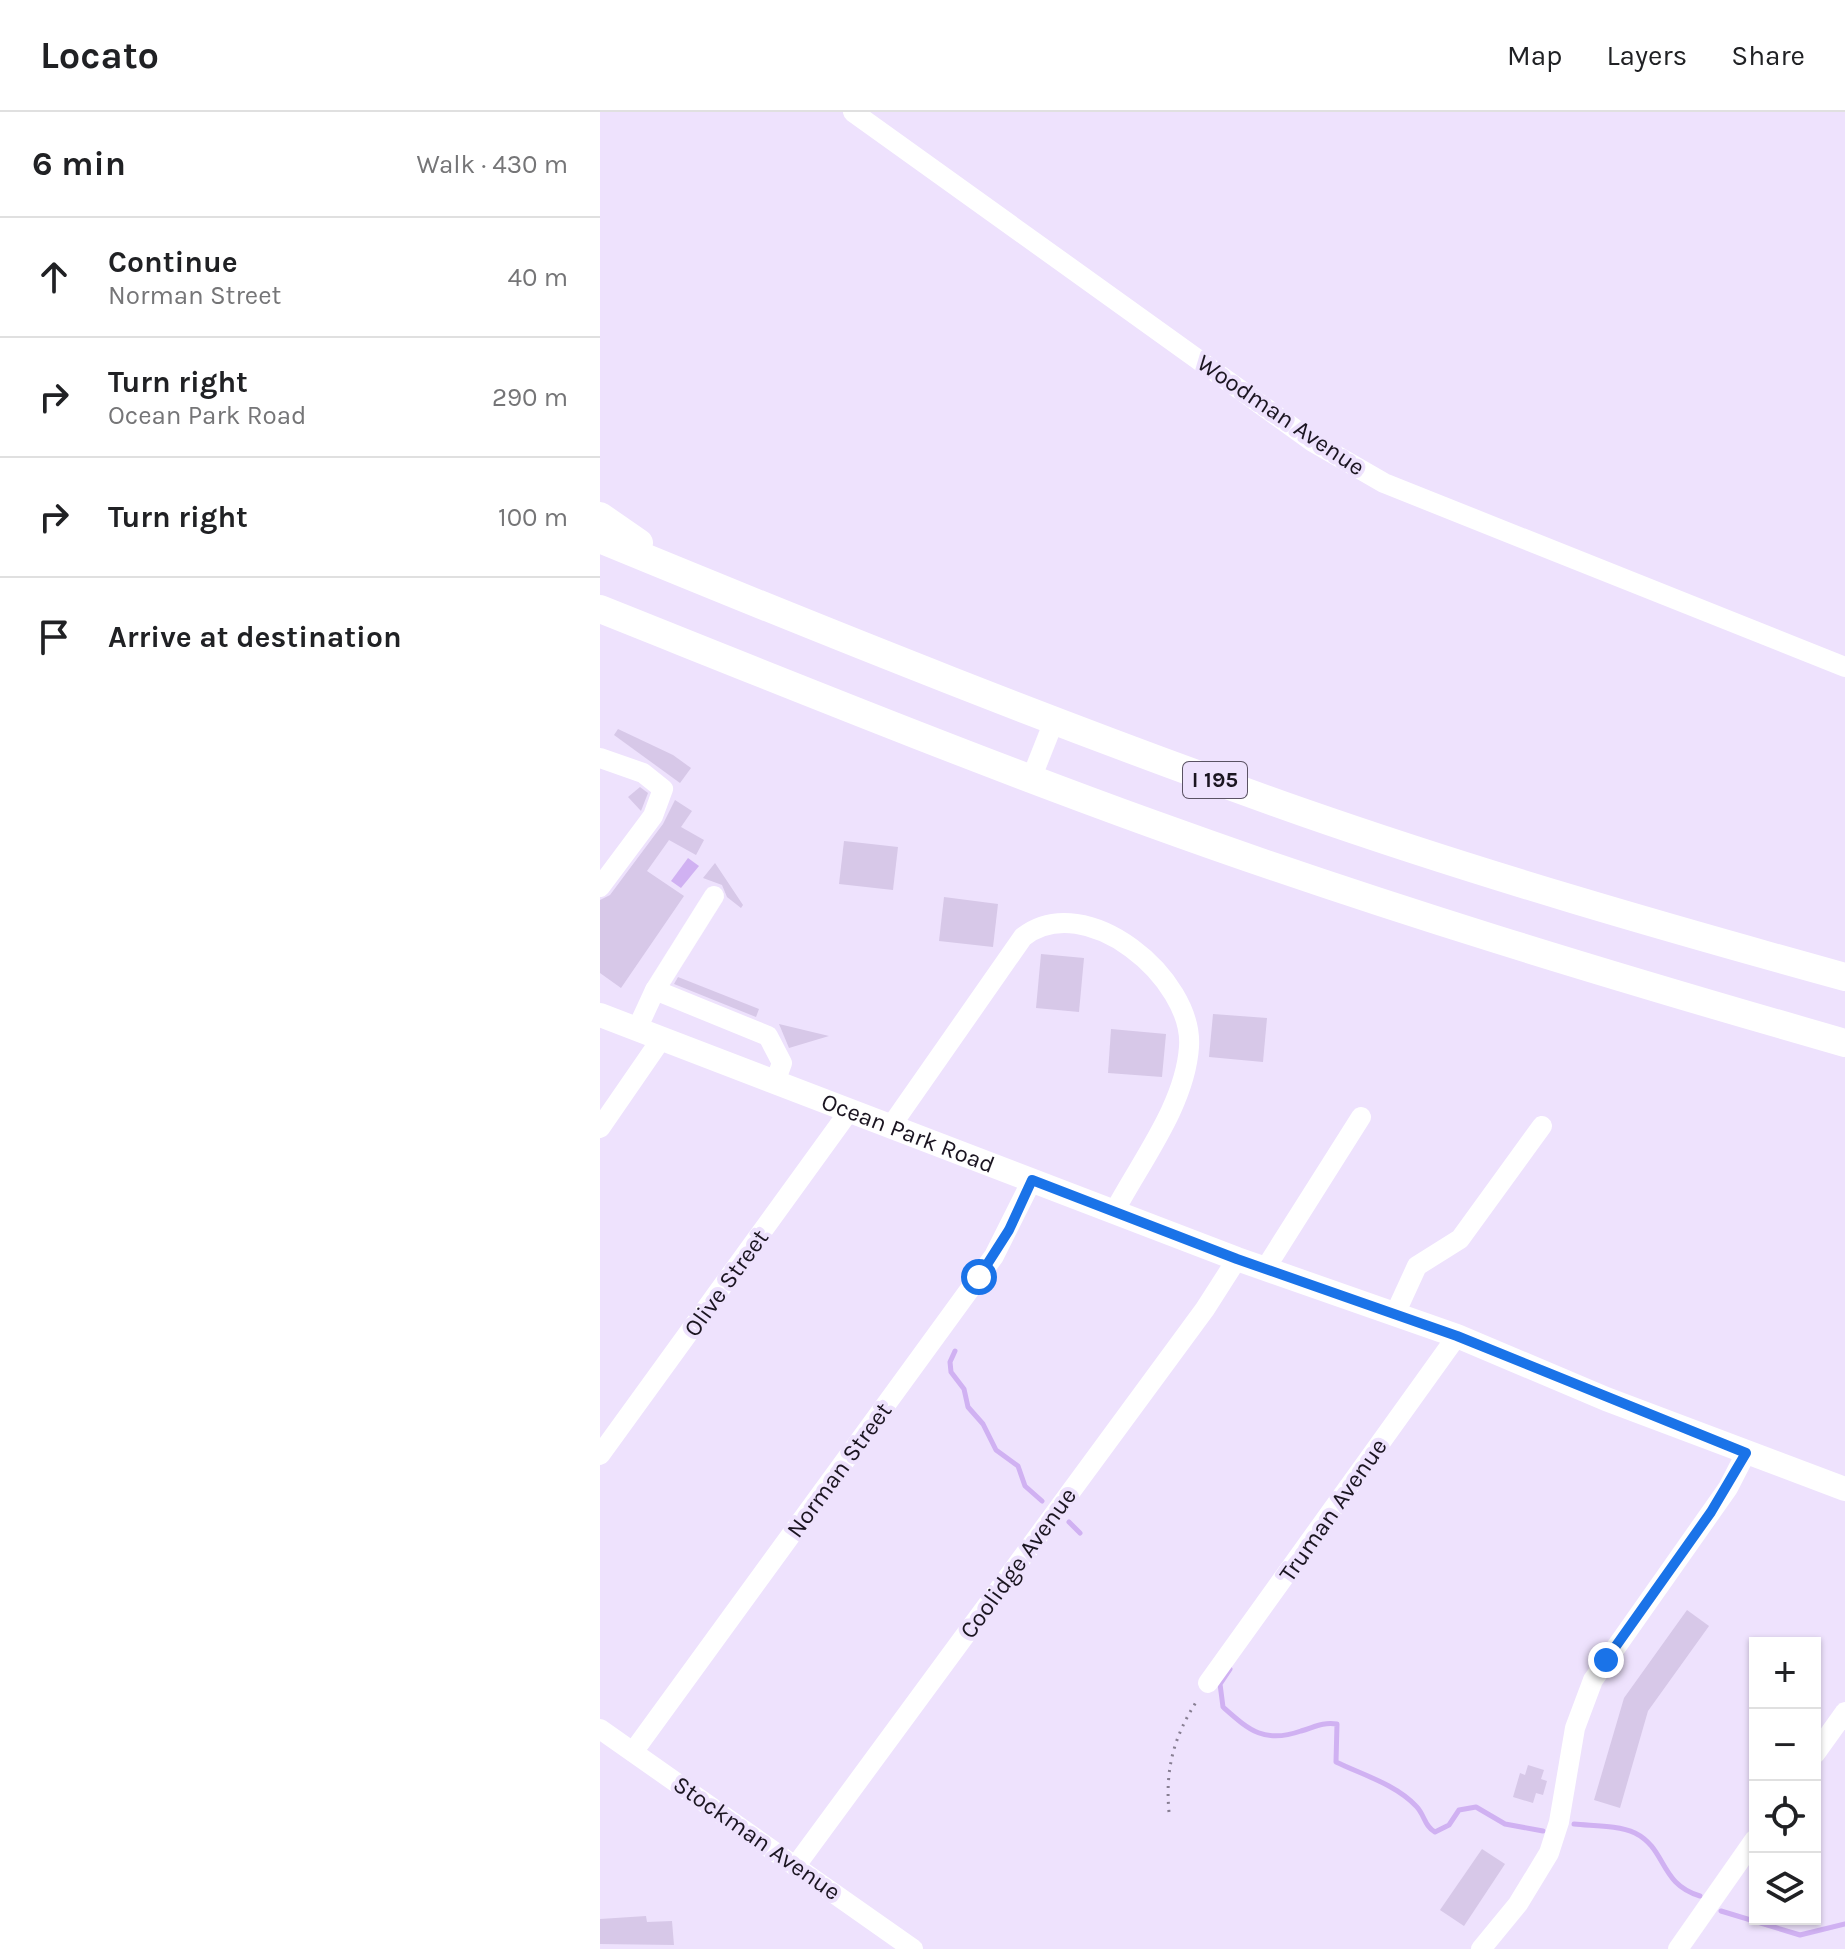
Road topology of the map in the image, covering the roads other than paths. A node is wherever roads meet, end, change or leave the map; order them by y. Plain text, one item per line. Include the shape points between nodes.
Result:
1 (853, 112) edge
2 (600, 516) edge
3 (600, 539) edge
4 (678, 571) junction
5 (600, 609) edge
6 (1845, 667) edge
7 (1054, 721) junction
8 (600, 758) edge
9 (1031, 779) junction
10 (600, 887) edge
11 (714, 896) dead end
12 (1845, 977) edge
13 (655, 990) junction
14 (600, 1015) edge
15 (637, 1029) junction
16 (662, 1038) junction
17 (1845, 1043) edge
18 (775, 1082) junction
19 (850, 1110) junction
20 (1361, 1117) dead end
21 (891, 1126) junction
22 (1542, 1126) dead end
23 (600, 1128) edge
24 (1032, 1180) junction
25 (1114, 1212) junction
26 (1237, 1259) junction
27 (1265, 1269) junction
28 (1395, 1314) junction
29 (1457, 1336) junction
30 (1746, 1453) junction
31 (600, 1455) edge
32 (1845, 1489) edge
33 (1208, 1683) road end
34 (1845, 1712) edge
35 (600, 1729) edge
36 (1821, 1746) edge
37 (633, 1752) junction
38 (1749, 1848) edge
39 (797, 1864) junction
40 (1484, 1948) edge
41 (913, 1949) edge
42 (1678, 1949) edge

1 - 6 street, Woodman Avenue via 1357,469
2 - 4 highway
3 - 4 highway, I 195
4 - 7 highway, I 195
5 - 9 highway, I 195
7 - 9 street
7 - 12 highway, I 195 via 1443,859
8 - 10 street via 643,773 663,789 653,816
9 - 17 highway, I 195 via 1383,903
11 - 13 street
13 - 15 street
13 - 18 street via 768,1036 782,1063
14 - 15 main road, Ocean Park Road
15 - 16 main road, Ocean Park Road
16 - 18 main road, Ocean Park Road
16 - 23 street
18 - 19 main road, Ocean Park Road
19 - 21 main road, Ocean Park Road
19 - 31 street, Olive Street
20 - 27 street
21 - 24 main road, Ocean Park Road
21 - 25 street via 1023,937 1047,923 1093,926 1132,948 1162,980 1190,1038 1180,1089
22 - 28 street via 1460,1239 1417,1266
24 - 25 main road, Ocean Park Road
24 - 37 street, Norman Street via 994,1256
25 - 26 main road, Ocean Park Road
26 - 27 main road, Ocean Park Road
26 - 39 street, Coolidge Avenue
27 - 28 main road, Ocean Park Road
28 - 29 main road, Ocean Park Road
29 - 30 main road, Ocean Park Road
29 - 33 street, Truman Avenue
30 - 32 main road, Ocean Park Road
30 - 40 street via 1728,1488 1593,1680 1575,1728 1549,1853
34 - 36 street
35 - 37 street, Stockman Avenue
37 - 39 street, Stockman Avenue
38 - 42 street
39 - 41 street, Stockman Avenue

